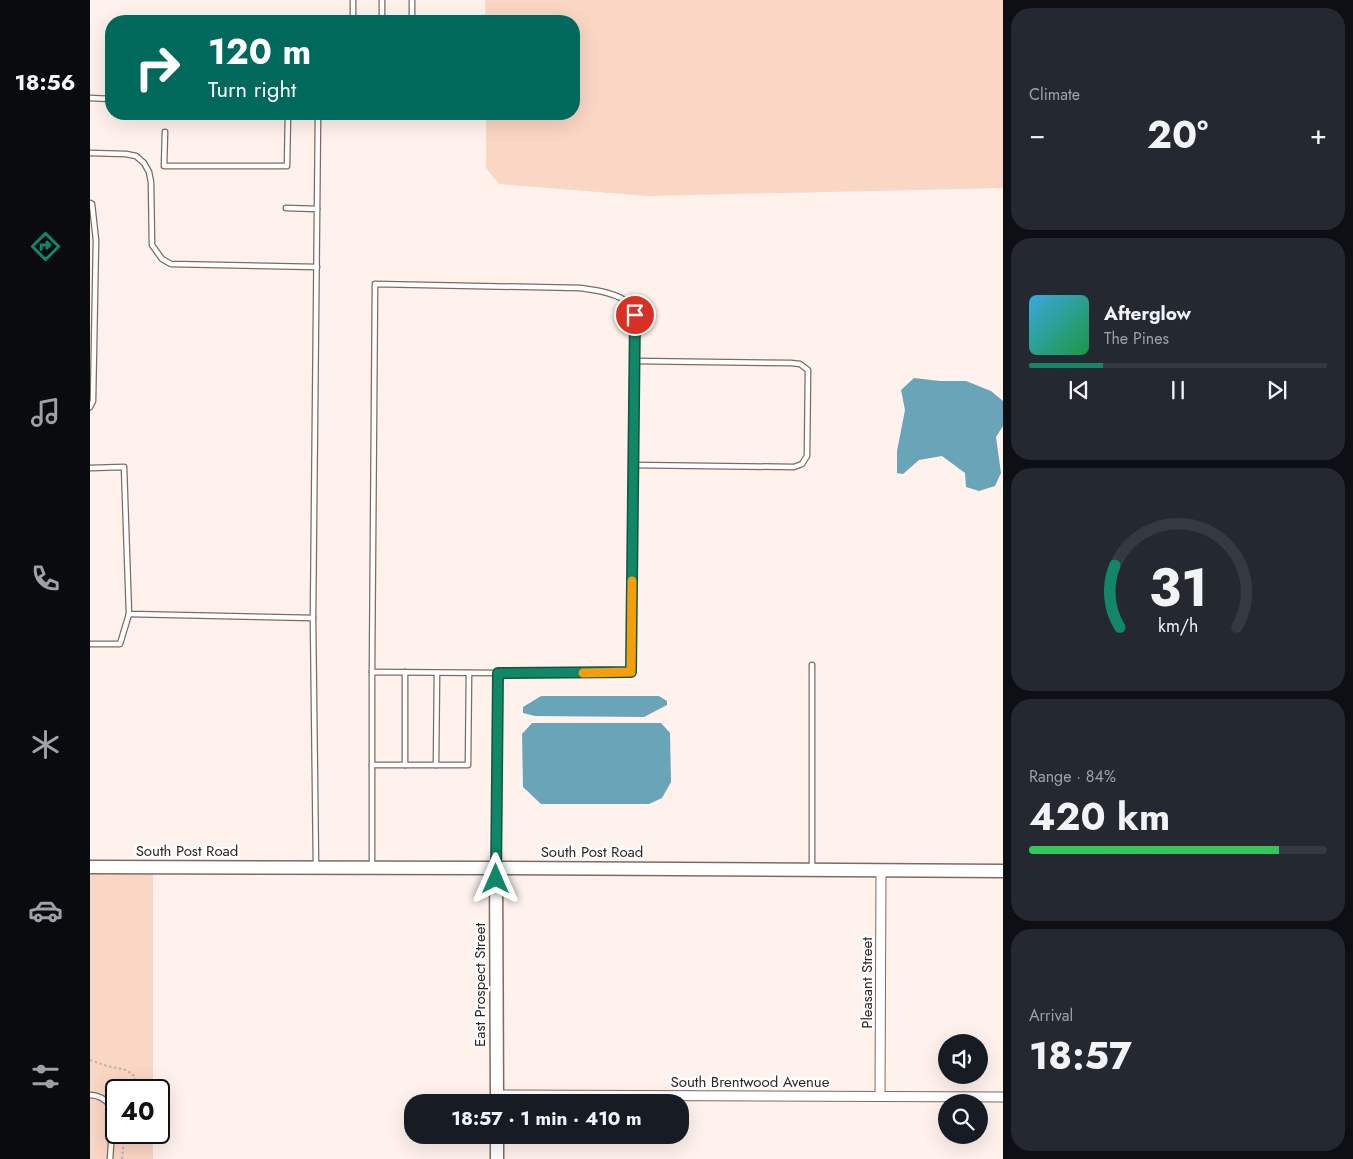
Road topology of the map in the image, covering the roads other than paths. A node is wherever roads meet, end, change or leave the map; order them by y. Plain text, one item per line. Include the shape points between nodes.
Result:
1 (353, 0) edge
2 (382, 0) edge
3 (412, 0) edge
4 (352, 15) edge
5 (382, 15) edge
6 (412, 15) edge
7 (90, 98) edge
8 (105, 98) edge
9 (288, 120) edge
10 (318, 120) edge
11 (165, 132) dead end
12 (90, 153) edge
13 (90, 203) edge
14 (286, 208) dead end
15 (317, 208) junction
16 (317, 267) junction
17 (634, 361) junction
18 (90, 407) edge
19 (634, 465) junction
20 (90, 468) edge
21 (129, 614) junction
22 (313, 618) junction
23 (90, 644) edge
24 (812, 665) dead end
25 (372, 672) junction
26 (405, 672) junction
27 (437, 672) junction
28 (469, 673) junction
29 (498, 673) junction
30 (372, 765) junction
31 (405, 765) junction
32 (436, 765) junction
33 (90, 867) edge
34 (316, 868) junction
35 (372, 868) junction
36 (496, 868) junction
37 (812, 870) junction
38 (881, 871) junction
39 (1003, 871) edge
40 (497, 1094) edge
41 (90, 1095) edge
42 (880, 1096) junction
43 (689, 1097) edge
44 (1003, 1097) edge
45 (497, 1144) edge
46 (110, 1159) edge
47 (497, 1159) edge

1 - 4 lane
2 - 5 lane
3 - 6 lane
7 - 8 lane
9 - 11 lane via 287,166 164,166
10 - 15 lane
12 - 16 lane via 126,154 136,156 144,163 151,182 152,245 162,259 171,264
13 - 18 lane via 96,240 94,401
14 - 15 lane
15 - 16 lane
16 - 22 lane
17 - 19 lane
17 - 19 lane via 791,362 808,370 807,456 802,464 794,467
17 - 25 lane via 635,315 628,303 602,292 580,288 375,284
19 - 29 lane via 631,672
20 - 21 lane via 124,467
21 - 22 lane
21 - 23 lane via 120,644
22 - 34 lane
24 - 37 lane
25 - 26 lane
25 - 30 lane
26 - 27 lane
26 - 31 lane
27 - 28 lane
27 - 32 lane
28 - 29 lane
28 - 32 lane via 468,766
29 - 36 lane
30 - 31 lane
30 - 35 lane
31 - 32 lane
33 - 34 main road, South Post Road
34 - 35 main road, South Post Road
35 - 36 main road, South Post Road
36 - 37 main road, South Post Road
36 - 40 main road, East Prospect Street
37 - 38 main road, South Post Road
38 - 39 main road, South Post Road
38 - 42 street, Pleasant Street
41 - 46 lane via 106,1099 111,1106
42 - 43 street, South Brentwood Avenue
42 - 44 street, South Brentwood Avenue
45 - 47 main road

